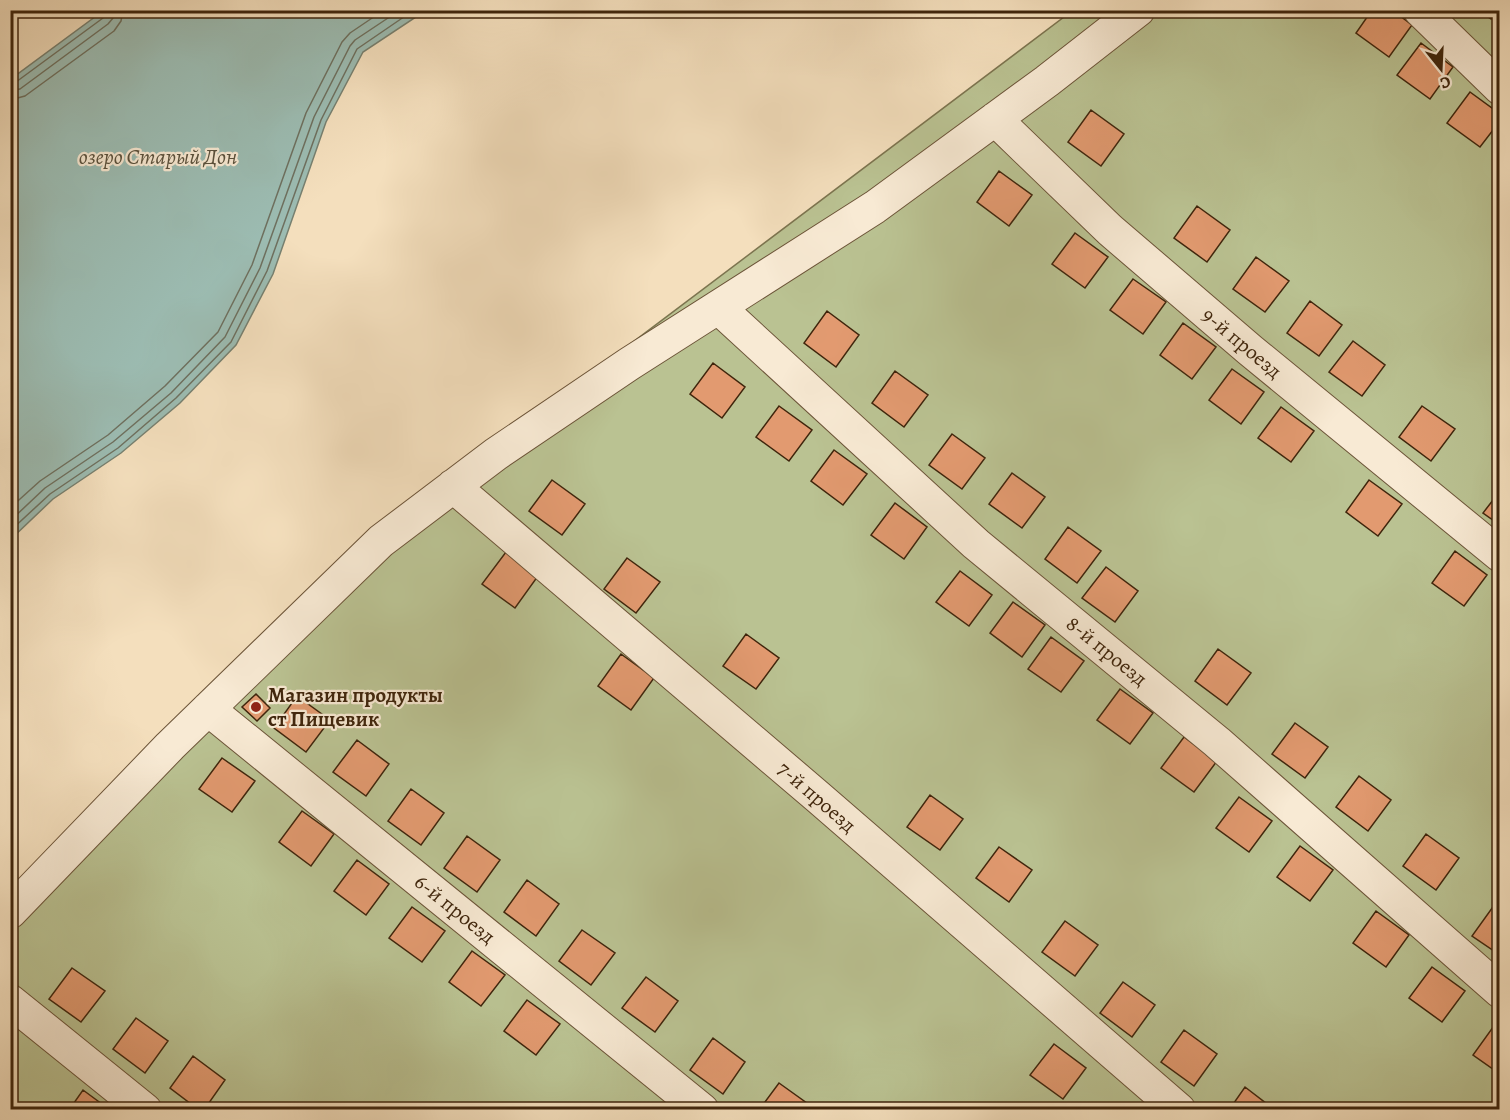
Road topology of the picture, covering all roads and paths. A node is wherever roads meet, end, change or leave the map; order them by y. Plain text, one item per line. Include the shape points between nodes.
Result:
1 (1138, 10) edge
2 (1420, 10) edge
3 (1500, 88) edge
4 (995, 119) junction
5 (718, 307) junction
6 (453, 486) junction
7 (1500, 555) edge
8 (208, 709) junction
9 (10, 912) edge
10 (1500, 991) edge
11 (10, 1001) edge
12 (145, 1110) edge
13 (702, 1110) edge
14 (1179, 1110) edge

1 - 4 street
2 - 3 street
4 - 5 street via 875,207
4 - 7 street, 9-й проезд via 1110,230
5 - 6 street
5 - 10 street, 8-й проезд via 976,544 1217,742
6 - 8 street via 381,541
6 - 14 street, 7-й проезд
8 - 9 street
8 - 13 street, 6-й проезд
11 - 12 street

